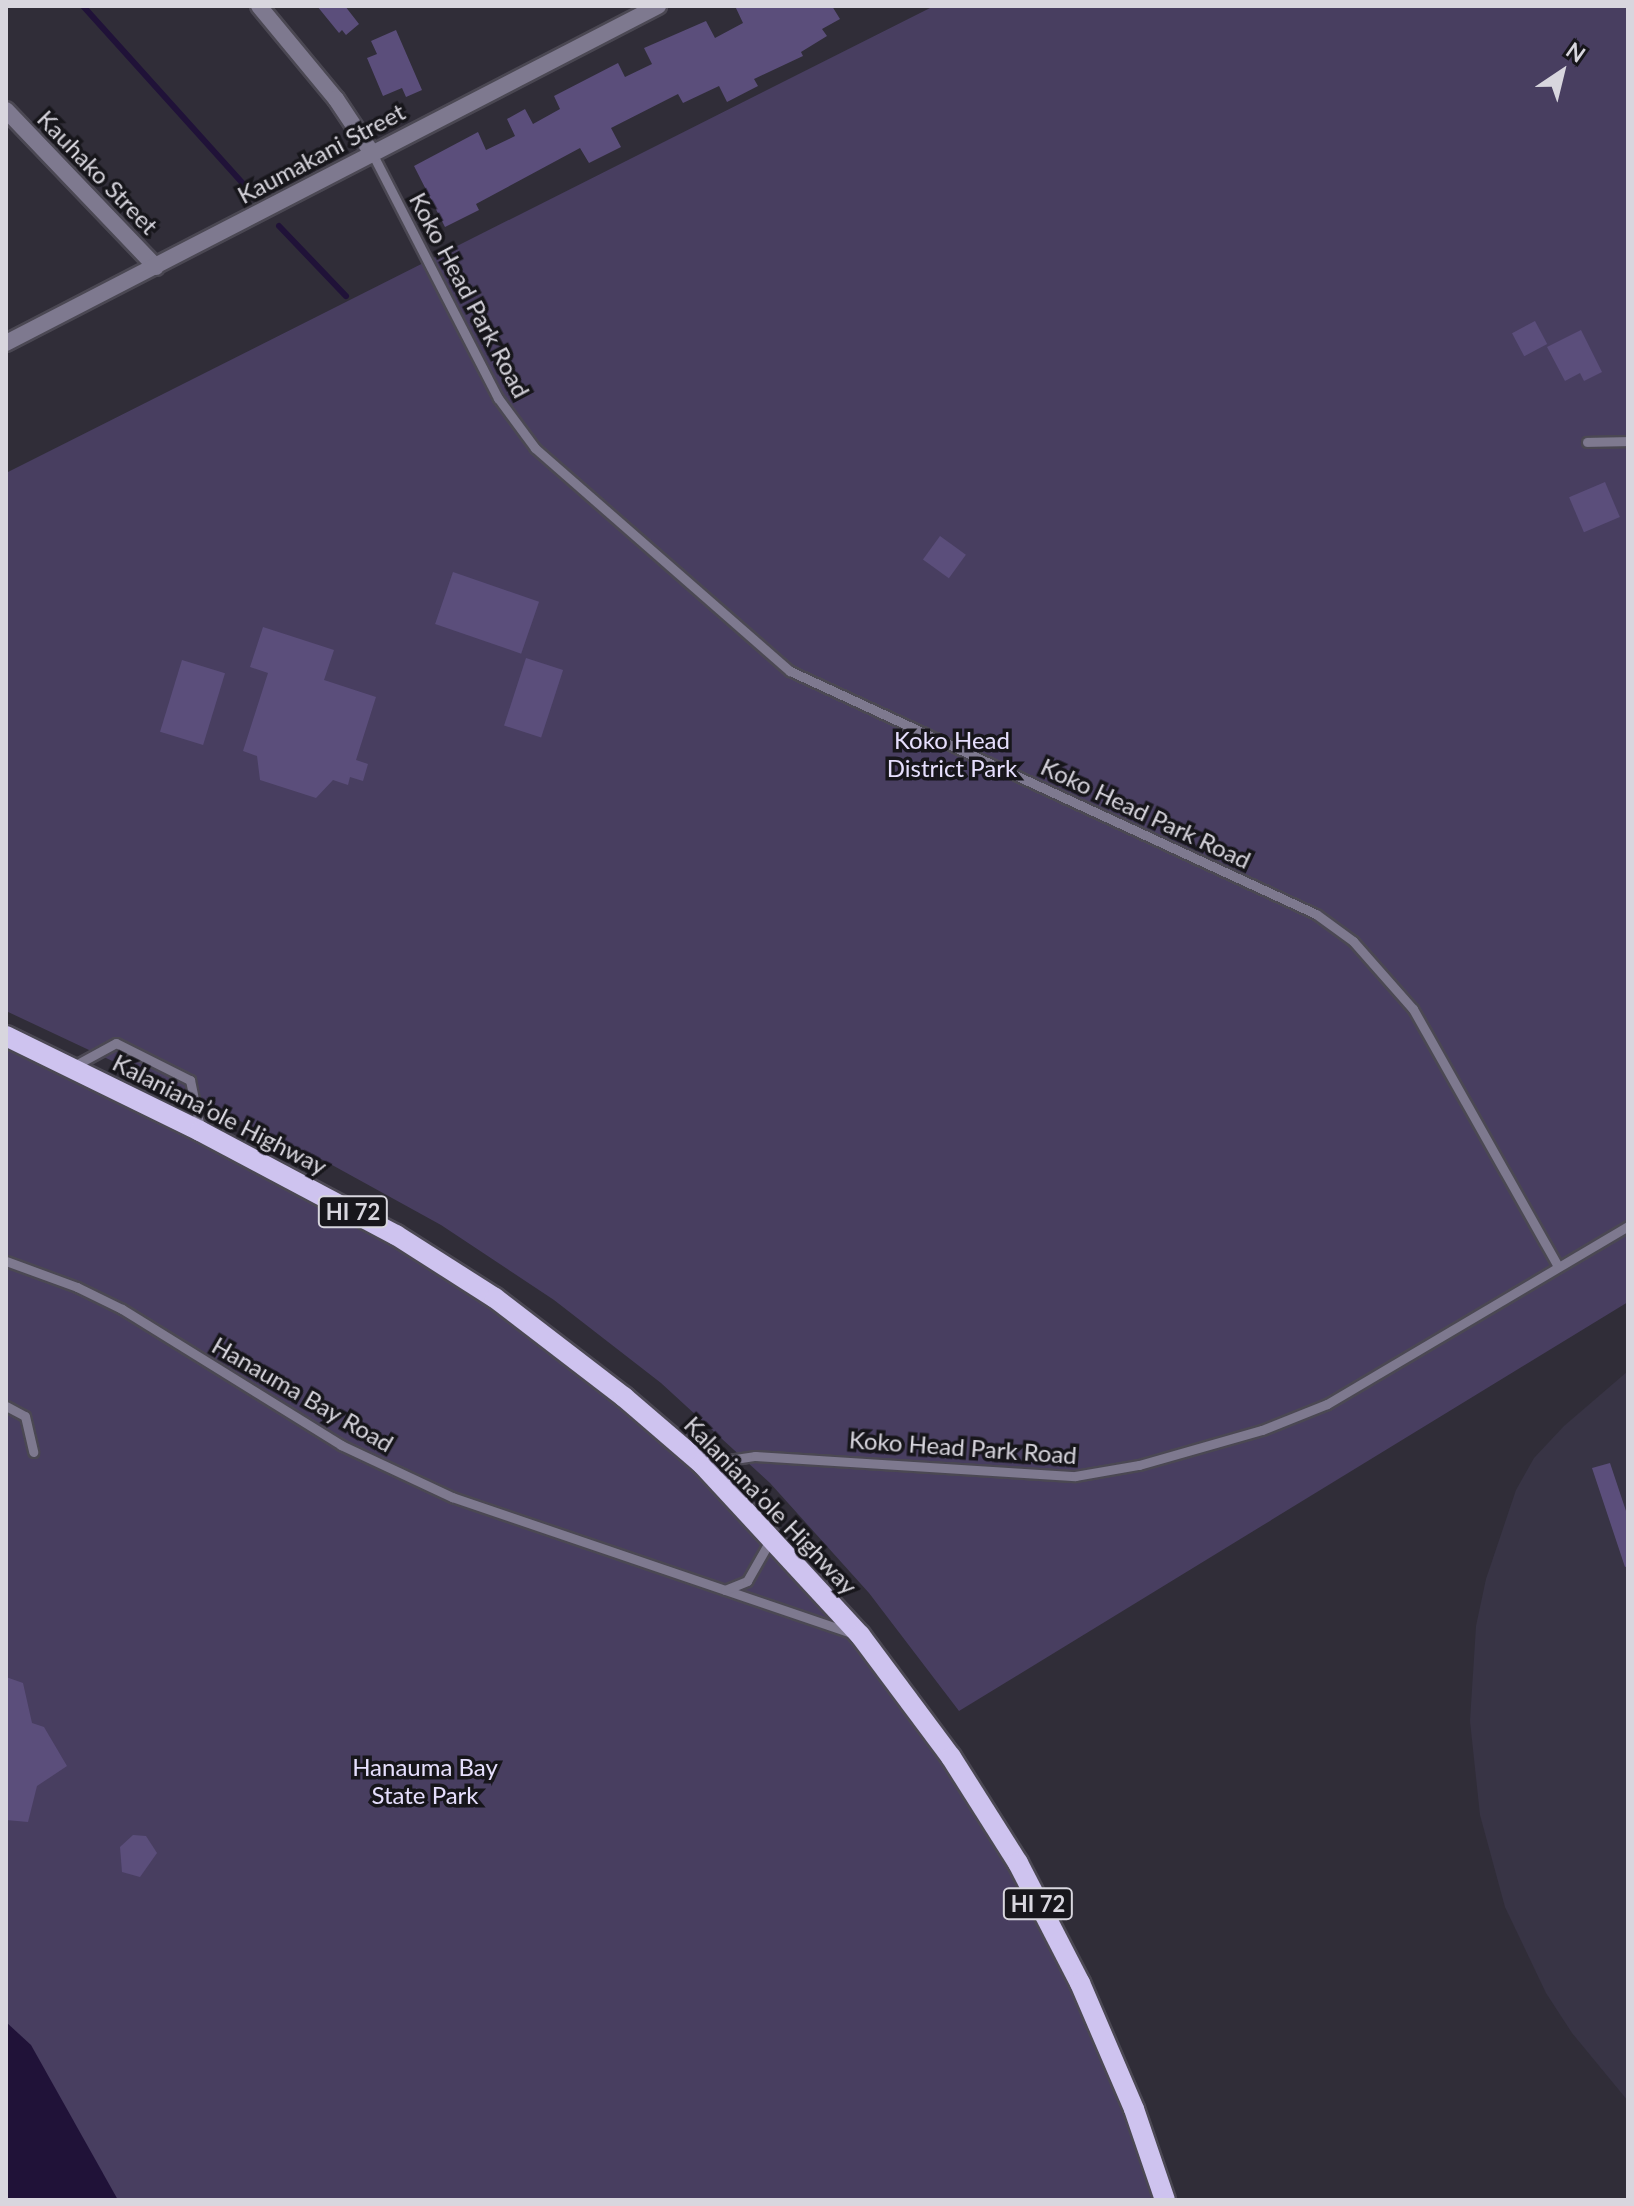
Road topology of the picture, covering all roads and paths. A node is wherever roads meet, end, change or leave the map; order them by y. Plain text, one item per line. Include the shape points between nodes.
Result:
1 (259, 6) edge
2 (658, 6) edge
3 (9, 119) edge
4 (372, 153) junction
5 (156, 267) junction
6 (6, 343) edge
7 (1628, 441) edge
8 (1587, 442) dead end
9 (6, 1036) edge
10 (72, 1067) junction
11 (200, 1131) junction
12 (1628, 1226) edge
13 (6, 1261) edge
14 (1557, 1265) junction
15 (6, 1406) edge
16 (33, 1452) dead end
17 (702, 1464) junction
18 (772, 1538) junction
19 (725, 1590) junction
20 (860, 1635) junction
21 (1165, 2200) edge

1 - 4 street via 336,99
2 - 4 street, Kaumakani Street
3 - 5 street, Kauhako Street
4 - 5 street, Kaumakani Street
4 - 14 lane, Koko Head Park Road via 498,398 535,448 790,671 1306,909 1353,941 1413,1009
5 - 6 street, Kaumakani Street
7 - 8 lane
9 - 10 main road, Kalaniana’ole Highway / HI 72
10 - 11 main road, Kalaniana’ole Highway / HI 72
10 - 11 lane via 116,1043 190,1080
11 - 17 main road, Kalaniana’ole Highway / HI 72 via 396,1235 495,1298
12 - 14 lane, Koko Head Park Road
13 - 19 lane, Hanauma Bay Road via 122,1309 315,1430 452,1497
14 - 17 lane, Koko Head Park Road via 1327,1404 1262,1430 1127,1468 1075,1476 755,1456
15 - 16 lane via 25,1416
17 - 18 main road, Kalaniana’ole Highway / HI 72
18 - 19 lane via 747,1581
18 - 20 main road, Kalaniana’ole Highway / HI 72
19 - 20 lane, Hanauma Bay Road
20 - 21 main road, Kalaniana’ole Highway / HI 72 via 951,1757 1018,1863 1104,2039

